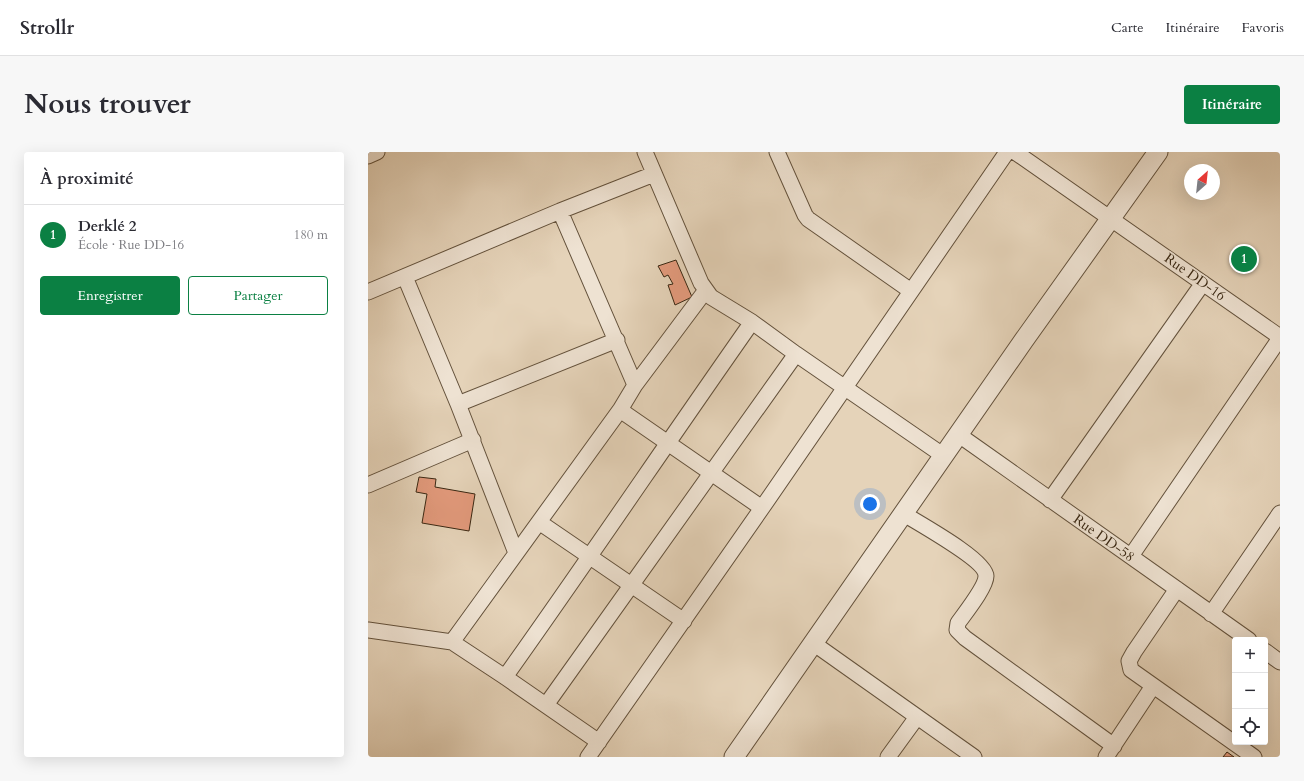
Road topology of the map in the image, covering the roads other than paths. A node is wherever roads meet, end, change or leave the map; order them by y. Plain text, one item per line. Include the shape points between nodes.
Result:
1 (377, 152) edge
2 (645, 152) edge
3 (777, 152) edge
4 (1158, 152) edge
5 (1007, 153) edge
6 (368, 156) edge
7 (654, 174) junction
8 (560, 211) junction
9 (1111, 218) junction
10 (404, 277) junction
11 (1203, 283) junction
12 (706, 290) junction
13 (911, 291) junction
14 (368, 292) edge
15 (752, 322) junction
16 (1280, 337) edge
17 (617, 340) junction
18 (796, 354) junction
19 (635, 385) junction
20 (845, 387) junction
21 (458, 404) junction
22 (620, 410) junction
23 (959, 435) junction
24 (472, 440) junction
25 (667, 443) junction
26 (944, 456) junction
27 (711, 472) junction
28 (368, 485) edge
29 (1050, 500) junction
30 (762, 508) junction
31 (1280, 513) edge
32 (904, 514) junction
33 (539, 522) junction
34 (516, 553) junction
35 (1131, 556) junction
36 (590, 557) junction
37 (631, 586) junction
38 (1177, 589) junction
39 (1211, 614) junction
40 (684, 621) junction
41 (368, 630) edge
42 (1245, 637) edge
43 (452, 642) junction
44 (813, 644) junction
45 (1268, 653) edge
46 (1280, 662) edge
47 (505, 677) junction
48 (1153, 686) junction
49 (546, 705) junction
50 (917, 717) junction
51 (599, 742) junction
52 (1110, 752) edge
53 (588, 757) edge
54 (734, 757) edge
55 (888, 757) edge
56 (974, 757) edge
57 (1254, 757) edge

1 - 6 street
2 - 7 street
3 - 13 street via 808,220
4 - 9 street
5 - 9 street, Rue DD-16
5 - 13 street
7 - 8 street
7 - 12 street
8 - 10 street
8 - 17 street
9 - 11 street, Rue DD-16
9 - 23 street
10 - 14 street
10 - 21 street
11 - 16 street, Rue DD-16
11 - 29 street
12 - 15 street via 711,297
12 - 19 street
13 - 20 street
15 - 18 street
15 - 25 street
16 - 35 street
17 - 19 street
17 - 21 street
18 - 20 street
18 - 27 street
19 - 22 street
20 - 26 street
20 - 30 street
21 - 24 street
22 - 25 street
22 - 33 street
23 - 26 street
23 - 29 street, Rue DD-58
24 - 28 street
24 - 34 street
25 - 27 street
25 - 36 street
26 - 32 street
27 - 30 street
27 - 37 street
29 - 35 street, Rue DD-58
30 - 40 street
31 - 39 street
32 - 44 street
32 - 52 street via 971,556 983,567 987,575 984,585 958,623 957,630
33 - 34 street
33 - 36 street
34 - 43 street
35 - 38 street, Rue DD-58
36 - 37 street
36 - 47 street
37 - 40 street
37 - 49 street
38 - 39 street, Rue DD-58
38 - 48 street via 1129,661 1130,670
39 - 42 street, Rue DD-58
40 - 51 street
41 - 43 street
43 - 47 street
44 - 50 street
44 - 54 street
45 - 46 street
47 - 49 street
48 - 52 street
48 - 57 street
49 - 51 street
50 - 55 street
50 - 56 street
51 - 53 street

